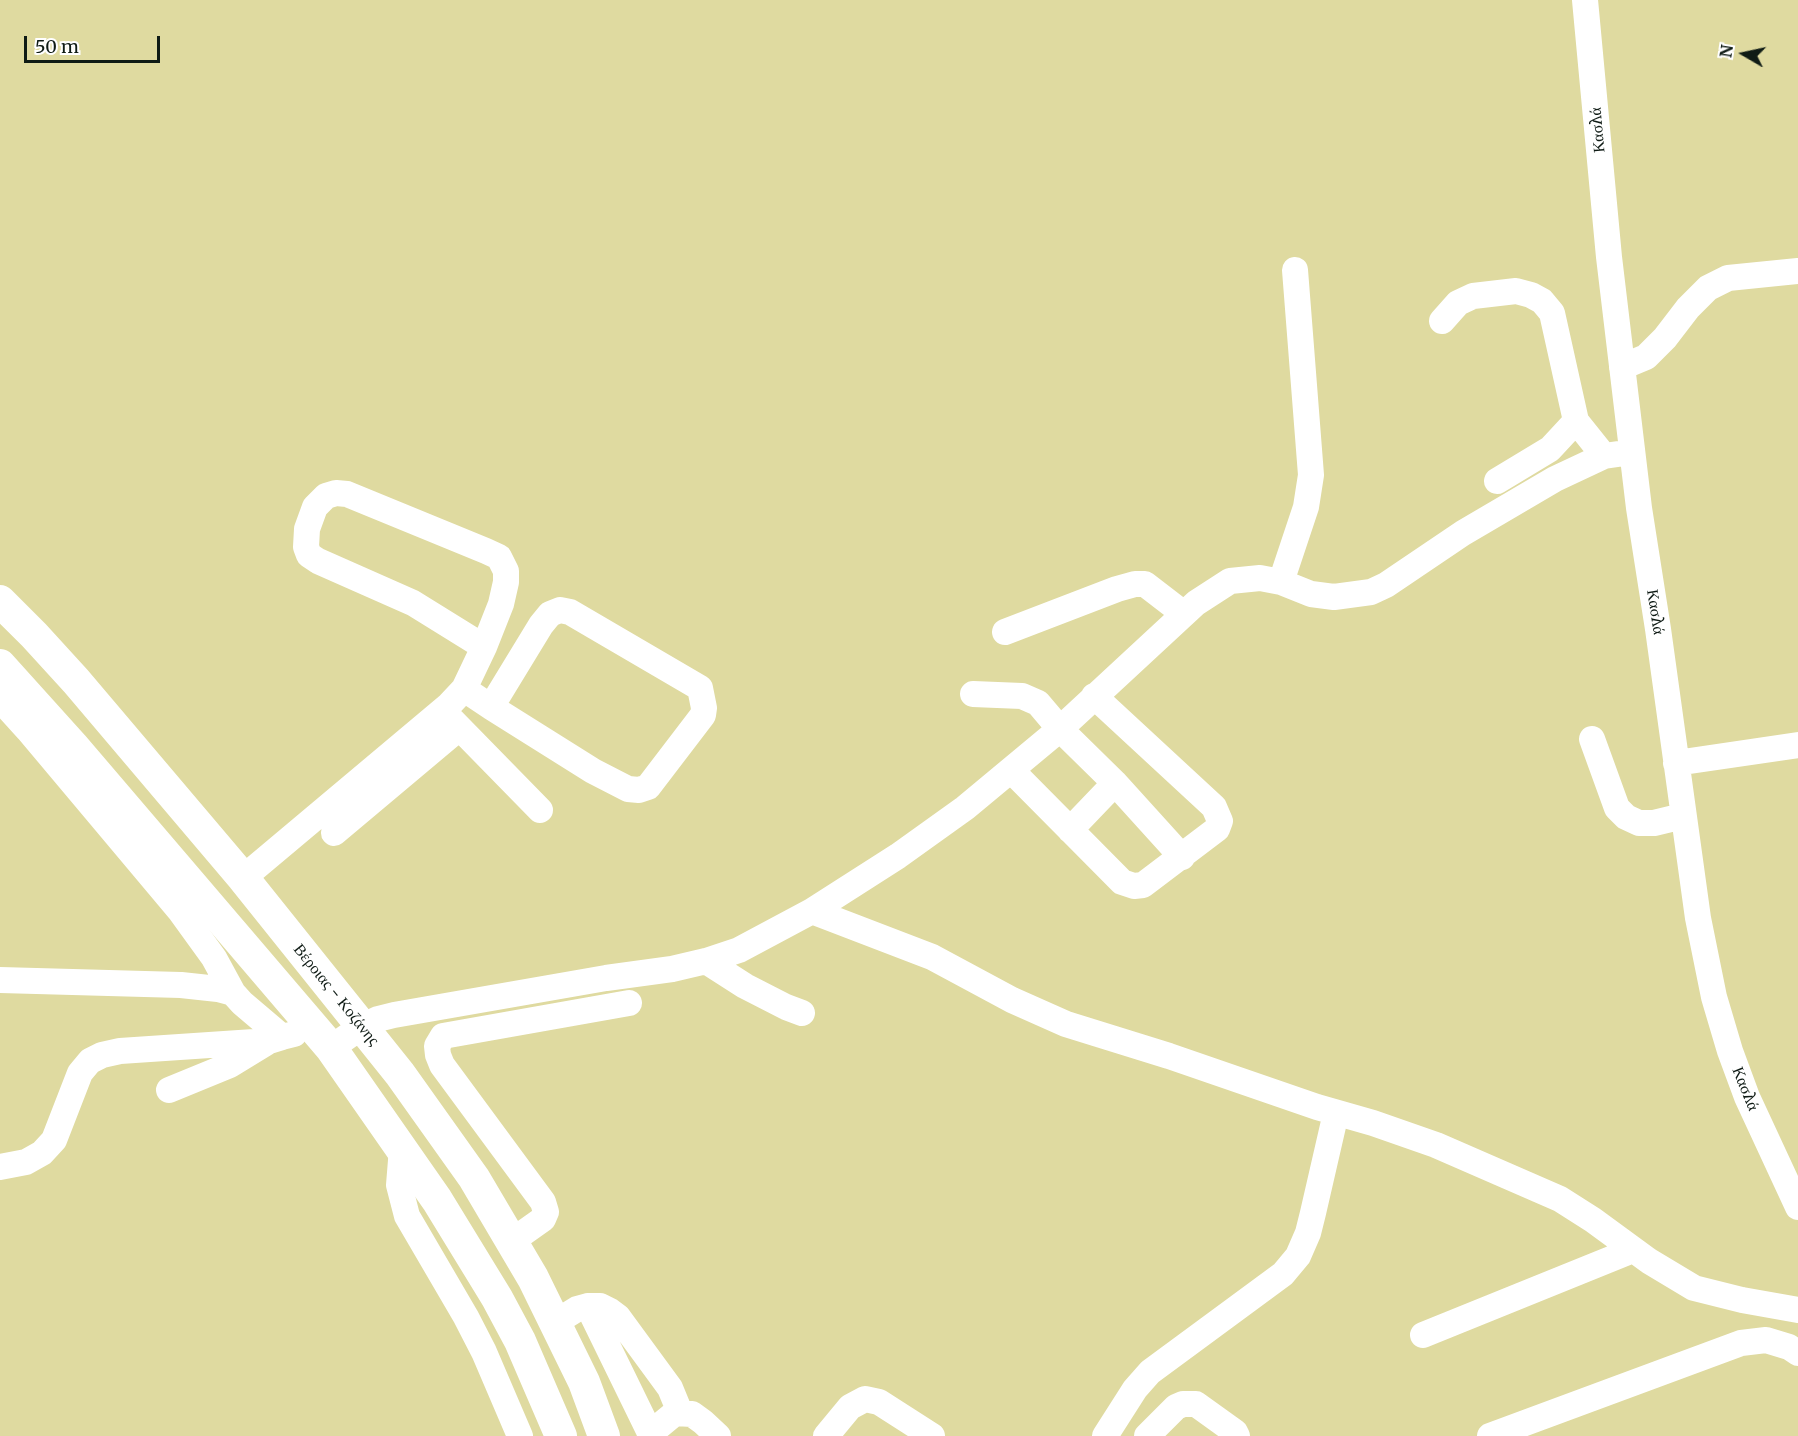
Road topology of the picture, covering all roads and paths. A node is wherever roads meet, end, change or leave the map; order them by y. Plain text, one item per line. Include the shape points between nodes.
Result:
1 (1585, 0) edge
2 (1295, 270) dead end
3 (1798, 271) edge
4 (1442, 321) dead end
5 (1622, 367) junction
6 (1576, 421) junction
7 (1632, 452) junction
8 (1604, 456) junction
9 (1497, 481) dead end
10 (1281, 582) junction
11 (0, 601) edge
12 (1184, 614) junction
13 (1005, 632) dead end
14 (484, 647) junction
15 (0, 665) edge
16 (464, 689) junction
17 (973, 694) dead end
18 (1094, 696) junction
19 (0, 699) edge
20 (491, 707) junction
21 (451, 719) junction
22 (1060, 729) junction
23 (1592, 739) dead end
24 (1798, 745) edge
25 (1676, 763) junction
26 (1011, 770) junction
27 (1115, 783) junction
28 (540, 810) dead end
29 (1683, 816) junction
30 (1070, 830) junction
31 (333, 833) dead end
32 (1182, 857) junction
33 (243, 878) junction
34 (812, 911) junction
35 (706, 961) junction
36 (0, 981) edge
37 (233, 993) junction
38 (629, 1003) dead end
39 (802, 1013) dead end
40 (361, 1027) junction
41 (275, 1039) junction
42 (323, 1039) junction
43 (169, 1090) dead end
44 (1336, 1113) junction
45 (402, 1148) junction
46 (0, 1167) edge
47 (1798, 1208) edge
48 (512, 1241) junction
49 (1633, 1250) junction
50 (588, 1306) junction
51 (1798, 1310) edge
52 (556, 1322) junction
53 (1423, 1335) dead end
54 (1798, 1353) edge
55 (675, 1413) junction
56 (520, 1436) edge
57 (561, 1436) edge
58 (604, 1436) edge
59 (651, 1436) edge
60 (718, 1436) edge
61 (826, 1436) edge
62 (932, 1436) edge
63 (1105, 1436) edge
64 (1147, 1436) edge
65 (1237, 1436) edge
66 (1490, 1436) edge

1 - 5 street, Κασλά
2 - 10 street via 1311,476 1306,507
3 - 5 street via 1728,278 1708,288 1646,357
4 - 6 street via 1458,303 1473,296 1516,291 1542,301 1552,313
5 - 7 street, Κασλά
6 - 8 street
6 - 9 street via 1550,449
7 - 8 street
7 - 25 street, Κασλά
8 - 10 street via 1555,479 1371,592 1334,597 1311,594
10 - 12 street via 1260,578 1230,581
11 - 33 main road, Βέροιας - Κοζάνης via 76,681
12 - 13 street via 1145,584 1135,584
12 - 18 street
14 - 14 street via 506,582 499,557 347,495 326,496 315,507 305,535 309,555 413,603
14 - 16 street
15 - 42 main road
16 - 20 street
16 - 21 street
17 - 22 street via 1022,696 1038,703
18 - 22 street
18 - 32 street via 1218,814 1216,829
19 - 37 street via 180,911 214,958
20 - 20 street via 592,771 628,789 639,790 648,786 703,716 704,699 700,688 570,612 560,610 541,624
21 - 28 street
21 - 31 street
21 - 33 street
22 - 26 street
22 - 27 street
23 - 29 street via 1617,808 1626,818 1654,823
24 - 25 street
25 - 29 street, Κασλά
26 - 30 street
26 - 34 street via 898,856
27 - 30 street
27 - 32 street
29 - 47 street, Κασλά via 1698,918 1721,1023 1747,1097
30 - 32 street via 1122,882 1134,886 1143,885
33 - 40 main road, Βέροιας - Κοζάνης
34 - 35 street via 739,950
34 - 44 street via 932,957 1066,1024
35 - 39 street via 745,986
35 - 40 street via 394,1015
36 - 37 street via 181,985
37 - 41 street
38 - 48 street via 443,1036 437,1046 442,1065 543,1202 543,1219
40 - 42 street
40 - 48 main road, Βέροιας - Κοζάνης via 400,1074 474,1178
41 - 42 street
41 - 43 street via 230,1065
41 - 46 street via 102,1055 80,1072 54,1140 26,1162
42 - 45 main road
44 - 49 street via 1436,1144 1560,1199
44 - 63 street via 1308,1233 1298,1256 1283,1274 1150,1372
45 - 56 street via 399,1185 407,1216 484,1352
45 - 57 main road via 497,1298
48 - 52 main road, Βέροιας - Κοζάνης
49 - 51 street via 1694,1288
49 - 53 street
50 - 52 street
50 - 55 street via 600,1306 618,1317 670,1388 677,1405
50 - 59 street
52 - 58 main road, Βέροιας - Κοζάνης
54 - 66 street via 1766,1340 1741,1343
55 - 59 street
55 - 60 street via 692,1414
61 - 62 street via 850,1407 865,1399 879,1402
64 - 65 street via 1176,1407 1196,1404

